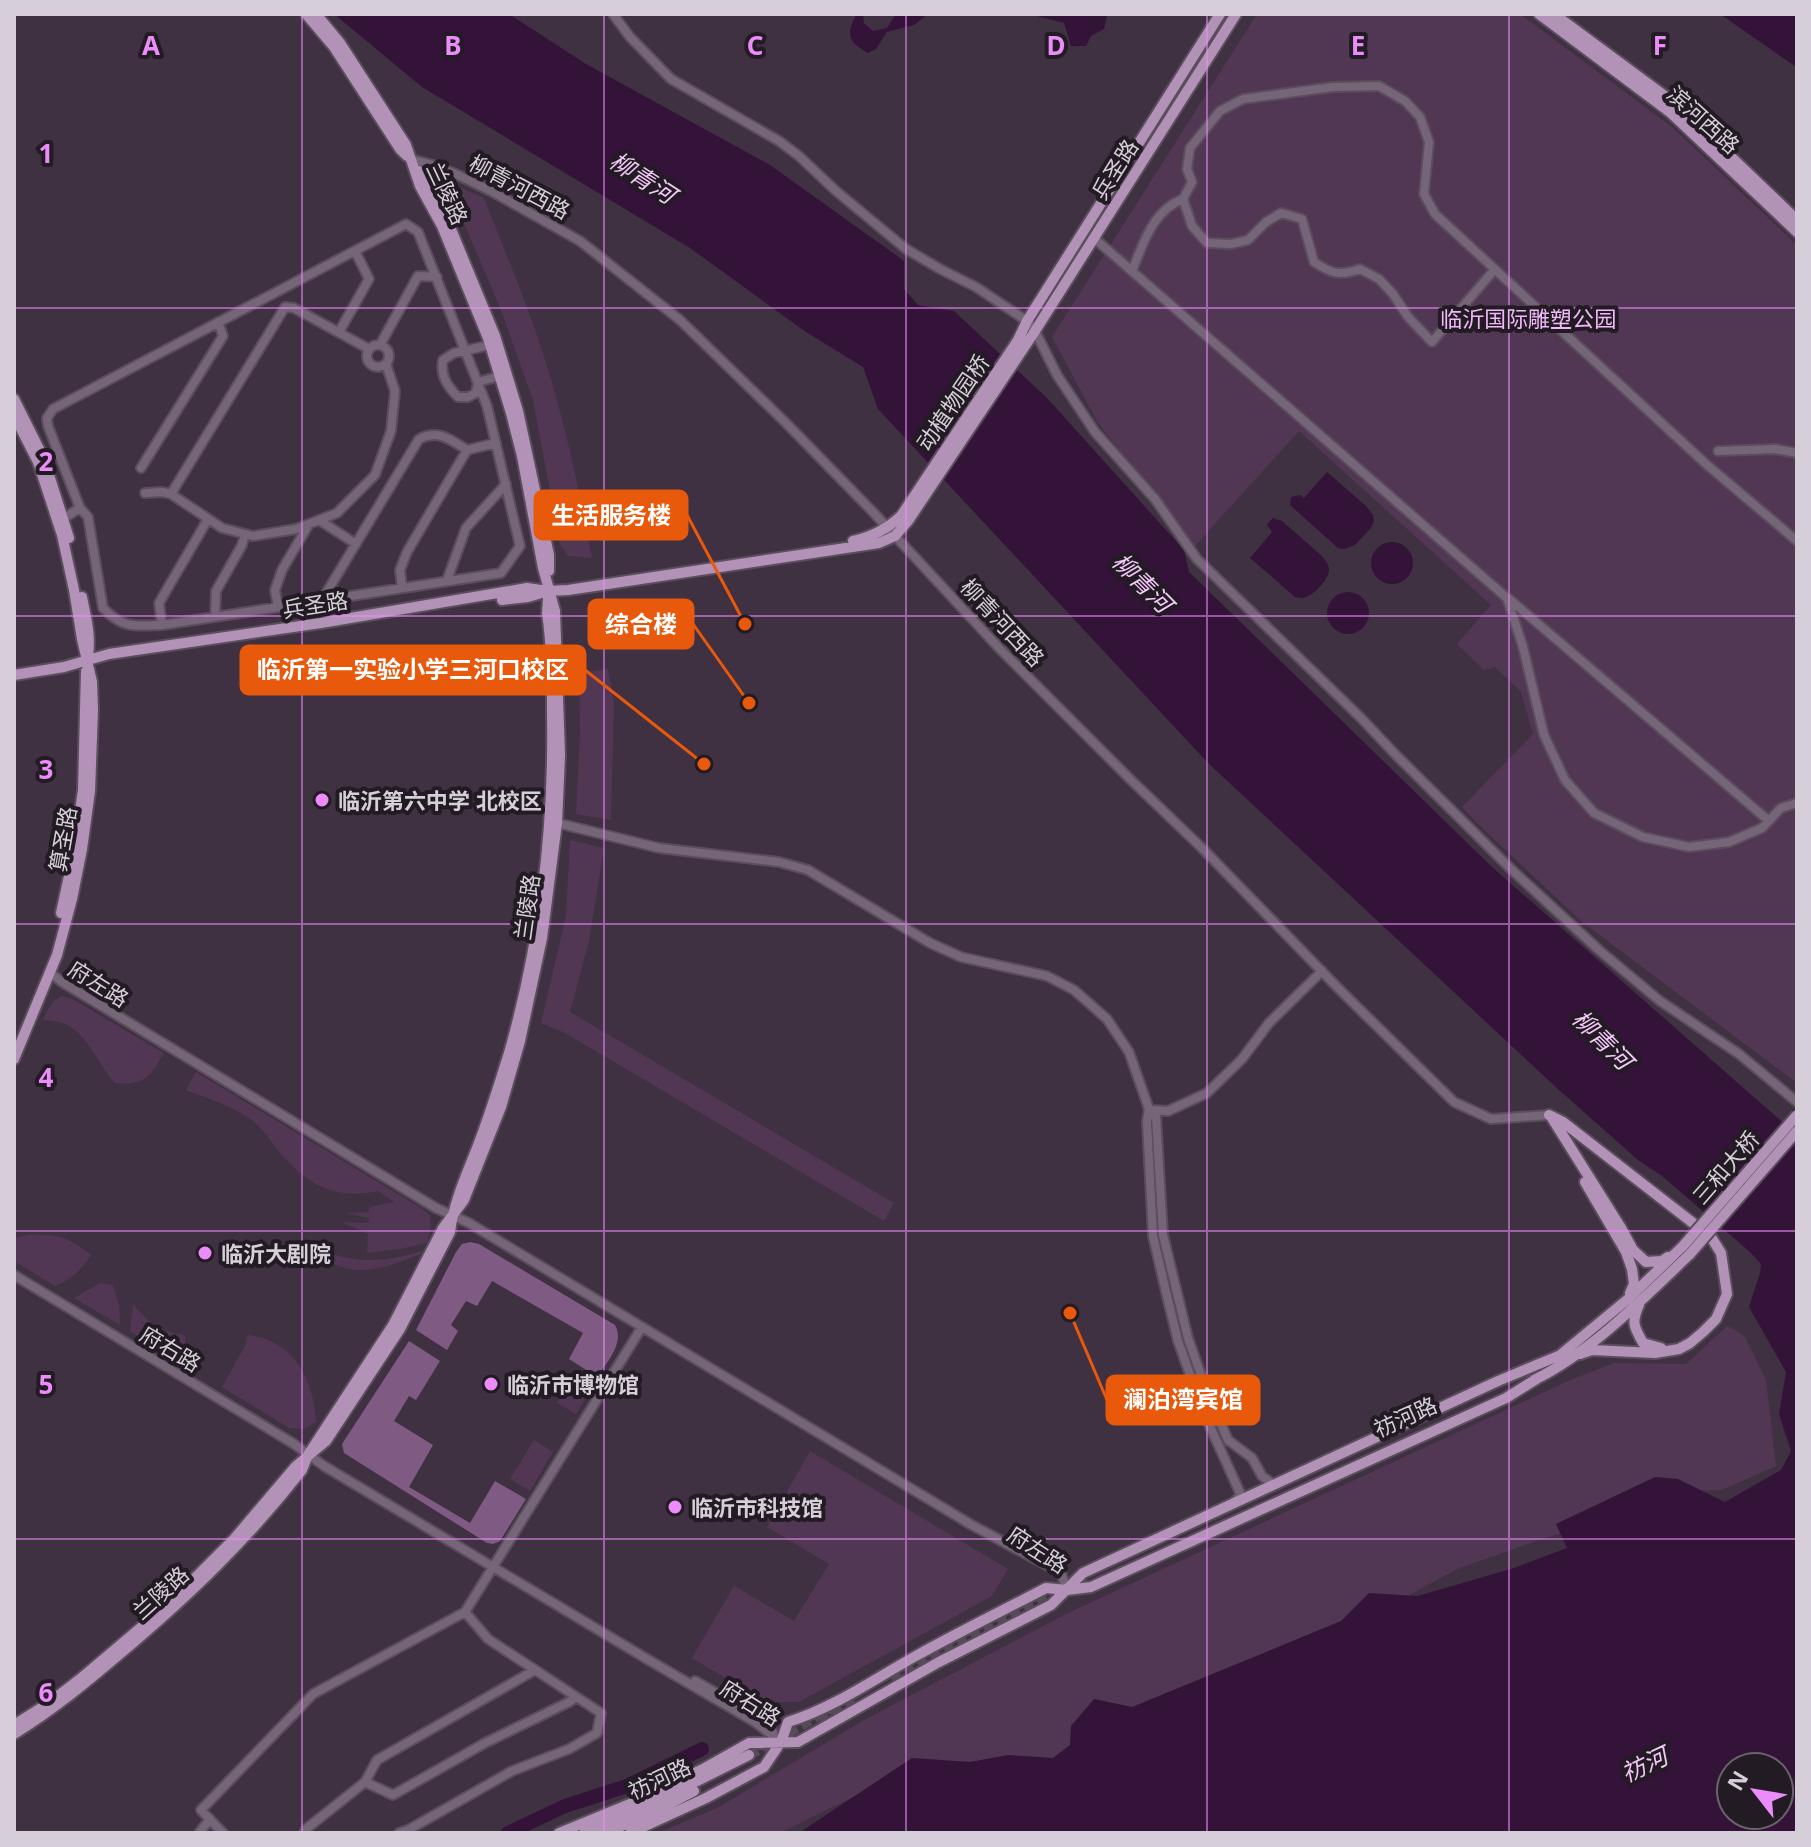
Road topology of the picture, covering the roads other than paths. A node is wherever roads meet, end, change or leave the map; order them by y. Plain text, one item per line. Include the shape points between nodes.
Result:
1 (306, 14) edge
2 (316, 14) edge
3 (613, 14) edge
4 (1220, 14) edge
5 (1236, 14) edge
6 (1539, 14) edge
7 (1554, 14) edge
8 (410, 159) junction
9 (1183, 199) junction
10 (1797, 220) edge
11 (1797, 232) edge
12 (1094, 238) junction
13 (355, 251) junction
14 (1495, 269) junction
15 (1132, 271) junction
16 (437, 277) junction
17 (1027, 321) junction
18 (218, 322) junction
19 (1035, 331) junction
20 (339, 332) junction
21 (1022, 342) junction
22 (380, 345) junction
23 (490, 345) junction
24 (369, 349) junction
25 (466, 351) junction
26 (386, 364) junction
27 (500, 376) junction
28 (478, 382) junction
29 (14, 399) edge
30 (14, 415) edge
31 (496, 443) junction
32 (467, 450) junction
33 (1718, 451) dead end
34 (1797, 453) edge
35 (141, 468) dead end
36 (506, 484) junction
37 (145, 493) dead end
38 (171, 494) junction
39 (80, 508) junction
40 (64, 518) junction
41 (208, 519) junction
42 (314, 521) junction
43 (892, 532) junction
44 (245, 534) junction
45 (1797, 541) edge
46 (356, 544) junction
47 (447, 580) junction
48 (402, 587) junction
49 (548, 591) junction
50 (1507, 598) junction
51 (322, 600) junction
52 (278, 607) junction
53 (215, 616) junction
54 (162, 625) junction
55 (87, 661) junction
56 (14, 668) edge
57 (14, 675) edge
58 (1797, 803) edge
59 (1769, 821) junction
60 (557, 823) junction
61 (1322, 971) junction
62 (49, 972) junction
63 (14, 1042) edge
64 (14, 1059) edge
65 (1797, 1102) edge
66 (1149, 1109) junction
67 (1549, 1115) junction
68 (1797, 1115) edge
69 (1797, 1131) edge
70 (452, 1214) junction
71 (1686, 1250) junction
72 (14, 1277) edge
73 (1628, 1299) junction
74 (1641, 1300) junction
75 (641, 1328) junction
76 (1679, 1349) junction
77 (1568, 1355) junction
78 (308, 1455) junction
79 (1274, 1485) junction
80 (1234, 1503) junction
81 (495, 1566) junction
82 (1105, 1571) junction
83 (1067, 1590) junction
84 (465, 1612) junction
85 (535, 1670) junction
86 (576, 1697) junction
87 (14, 1725) edge
88 (14, 1734) edge
89 (781, 1742) junction
90 (365, 1782) junction
91 (210, 1819) junction
92 (199, 1833) edge
93 (223, 1833) edge
94 (304, 1833) edge
95 (399, 1833) edge
96 (559, 1833) edge
97 (584, 1833) edge
98 (604, 1833) edge
99 (630, 1833) edge

1 - 8 main road
2 - 8 main road via 340,43
3 - 17 street via 671,79 779,141 906,249
4 - 17 main road, 兵圣路
5 - 12 main road, 兵圣路
6 - 11 main road, 滨河西路 via 1671,113
7 - 10 main road, 滨河西路 via 1677,105
8 - 23 main road, 兰陵路
8 - 43 street, 柳青河西路 via 470,181 580,241 691,331
8 - 49 main road, 兰陵路 via 448,222 512,389 549,555
9 - 14 street via 1192,226 1207,243 1248,240 1281,213 1302,219 1314,262 1328,271 1346,274 1360,269 1379,279 1432,342
9 - 14 street via 1192,182 1187,169 1190,148 1220,111 1243,99 1379,86 1420,117 1429,142 1424,194 1435,214
9 - 15 street via 1159,216
12 - 15 street
12 - 19 main road, 兵圣路
13 - 16 street via 406,224 418,232
13 - 18 street
13 - 20 street via 369,279
14 - 45 street
15 - 50 street
16 - 22 street via 418,276
16 - 25 street
17 - 19 street
17 - 21 main road, 兵圣路
18 - 35 street via 223,336
18 - 39 street via 53,409 48,426
19 - 21 main road, 兵圣路
19 - 65 street via 1095,432 1155,499 1197,559 1599,950
20 - 24 street
20 - 38 street via 285,307
21 - 43 main road, 动植物园桥 via 908,521
22 - 24 street
22 - 26 street via 389,353
23 - 25 street
23 - 27 main road, 兰陵路
24 - 26 street via 369,364
25 - 28 street
25 - 28 street via 443,360 441,369 458,397 476,393
26 - 42 street via 395,391 391,431 375,475 337,513
27 - 28 street
27 - 49 main road, 兰陵路 via 522,456
28 - 31 street
29 - 40 main road, 算圣路 via 44,459
30 - 55 main road, 算圣路 via 38,462 62,535
31 - 32 street
31 - 36 street
32 - 46 street via 442,435 419,439
32 - 48 street via 407,552 400,570
33 - 34 street
36 - 47 street via 466,528
36 - 47 street via 520,546 501,573
37 - 38 street
38 - 41 street
39 - 40 street
39 - 54 street via 88,517 103,608 130,627
40 - 55 main road, 算圣路 via 91,637
41 - 44 street
41 - 54 street via 159,603
42 - 44 street via 296,529
42 - 46 street
42 - 52 street via 282,570 275,590
43 - 49 main road, 兵圣路
43 - 61 street, 柳青河西路 via 999,648
44 - 53 street via 216,591
46 - 51 street
47 - 48 street
48 - 51 street
49 - 55 main road, 兵圣路 via 527,588
49 - 60 main road, 兰陵路 via 555,611 559,696
49 - 70 main road, 兰陵路 via 552,784 535,936 498,1089
50 - 59 street
50 - 59 street via 1544,735 1565,780 1594,813 1643,837 1689,847 1729,842
51 - 52 street
52 - 53 street
53 - 54 street
55 - 56 main road, 兵圣路 via 64,659
55 - 57 main road, 兵圣路
55 - 62 main road, 算圣路 via 83,790
58 - 59 street via 1781,808
60 - 66 street via 659,848 808,870 961,957 1047,976 1074,990 1107,1019 1129,1052
60 - 70 main road, 兰陵路 via 542,938 520,1041 501,1107 464,1200
61 - 66 street via 1207,1093 1168,1111
61 - 67 street, 柳青河西路 via 1454,1102 1491,1119
62 - 63 main road, 算圣路
62 - 64 main road, 算圣路
62 - 70 street, 府左路
66 - 79 street via 1158,1131 1163,1235 1188,1338 1228,1440
66 - 80 street via 1153,1236 1178,1341 1241,1495
67 - 71 main road via 1633,1250 1646,1262
67 - 73 main road via 1626,1252 1634,1284
67 - 76 main road via 1685,1215 1721,1253 1727,1294 1716,1319
68 - 71 main road, 三和大桥, bridge
69 - 71 main road, 三和大桥, bridge
70 - 75 street, 府左路
70 - 78 main road, 兰陵路 via 450,1232 400,1329 326,1441
71 - 73 main road, 祊河路
71 - 74 main road, 祊河路
72 - 78 street, 府右路
73 - 77 main road, 祊河路
74 - 76 main road via 1634,1317 1643,1343
74 - 77 main road, 祊河路
75 - 81 street
75 - 83 street, 府左路 via 1061,1573
76 - 77 main road
77 - 79 main road via 1498,1381
77 - 82 main road, 祊河路
77 - 82 main road, 祊河路 via 1506,1398
78 - 81 street, 府右路
78 - 87 main road, 兰陵路 via 171,1602 80,1679
78 - 88 main road, 兰陵路 via 264,1517 176,1608 74,1693
79 - 80 main road
80 - 82 main road
81 - 84 street
81 - 89 street, 府右路 via 761,1718
82 - 83 main road via 1083,1573
82 - 83 main road via 1091,1587
83 - 89 main road via 1051,1605 798,1742
83 - 89 main road via 1046,1588 788,1722
84 - 85 street via 488,1639
84 - 91 street via 313,1694 201,1810
85 - 86 street
85 - 90 street via 377,1760
86 - 90 street via 393,1795
86 - 95 street via 601,1713 597,1733 512,1771
89 - 96 main road via 749,1743 632,1803
89 - 99 main road via 764,1767
90 - 94 street
91 - 92 street
91 - 93 street
97 - 98 main road, 祊河路 via 750,1757 648,1815

